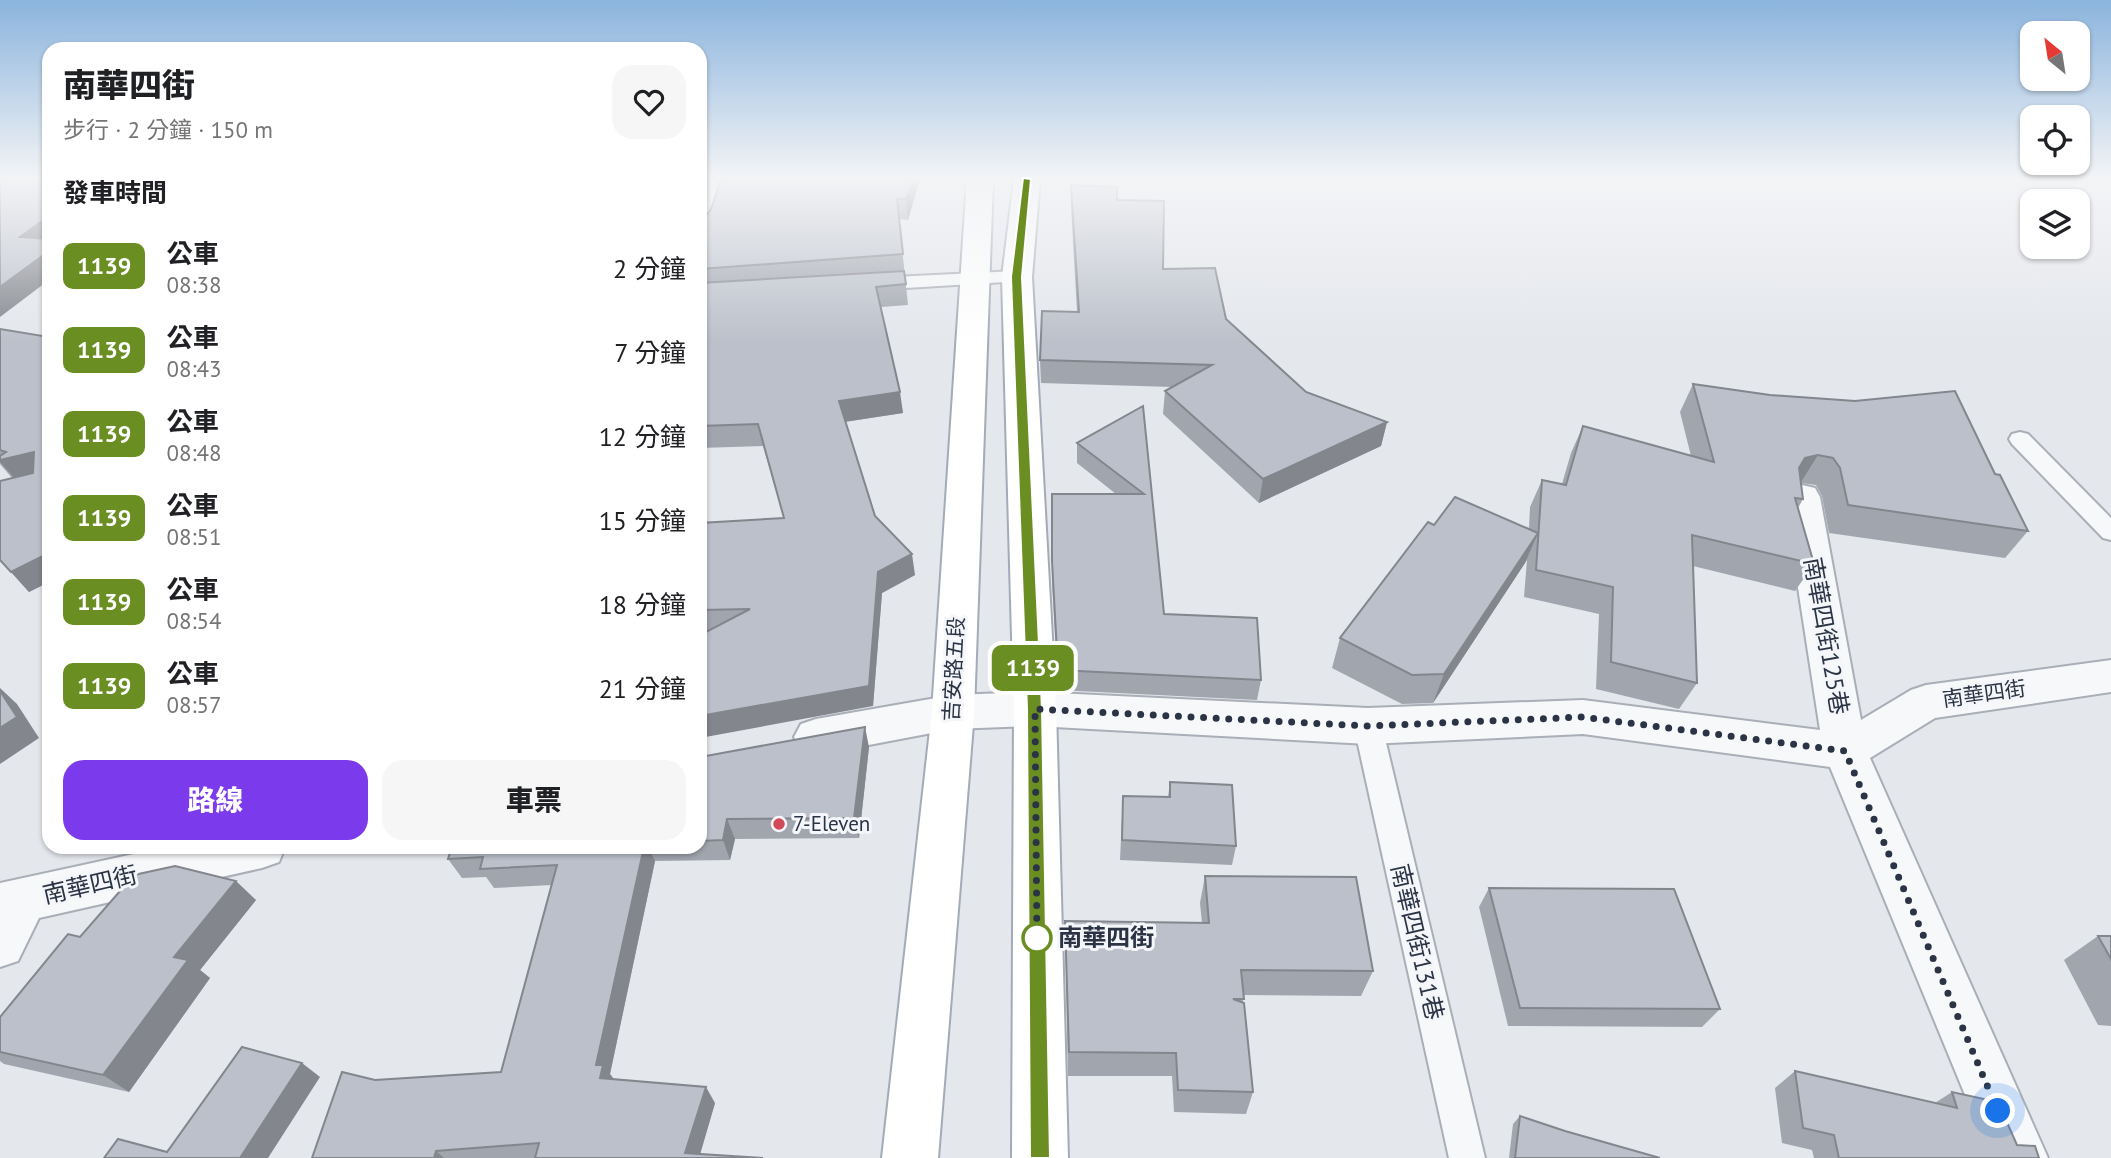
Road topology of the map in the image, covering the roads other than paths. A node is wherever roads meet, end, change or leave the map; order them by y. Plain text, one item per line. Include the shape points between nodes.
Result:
1 (976, 233) edge
2 (1022, 233) edge
3 (973, 277) junction
4 (1017, 277) junction
5 (850, 286) edge
6 (2020, 439) dead end
7 (1802, 497) edge
8 (2111, 532) edge
9 (2111, 676) edge
10 (1035, 709) junction
11 (953, 712) junction
12 (1368, 726) junction
13 (780, 743) edge
14 (1845, 751) junction
15 (231, 854) edge
16 (12, 903) edge
17 (0, 944) edge
18 (910, 1158) edge
19 (1040, 1158) edge
20 (1467, 1158) edge
21 (2020, 1158) edge

1 - 3 main road, 吉安路五段
2 - 4 main road
3 - 4 lane
3 - 5 lane
3 - 11 main road, 吉安路五段
4 - 10 main road
6 - 8 lane
7 - 14 street, 南華四街125巷
9 - 14 street, 南華四街 via 1926,702
10 - 11 street
10 - 12 street
10 - 19 main road
11 - 13 street
11 - 18 main road, 吉安路五段
12 - 14 street via 1583,717
12 - 20 lane, 南華四街131巷
14 - 21 street, 南華四街125巷
15 - 16 street, 南華四街
16 - 17 street

